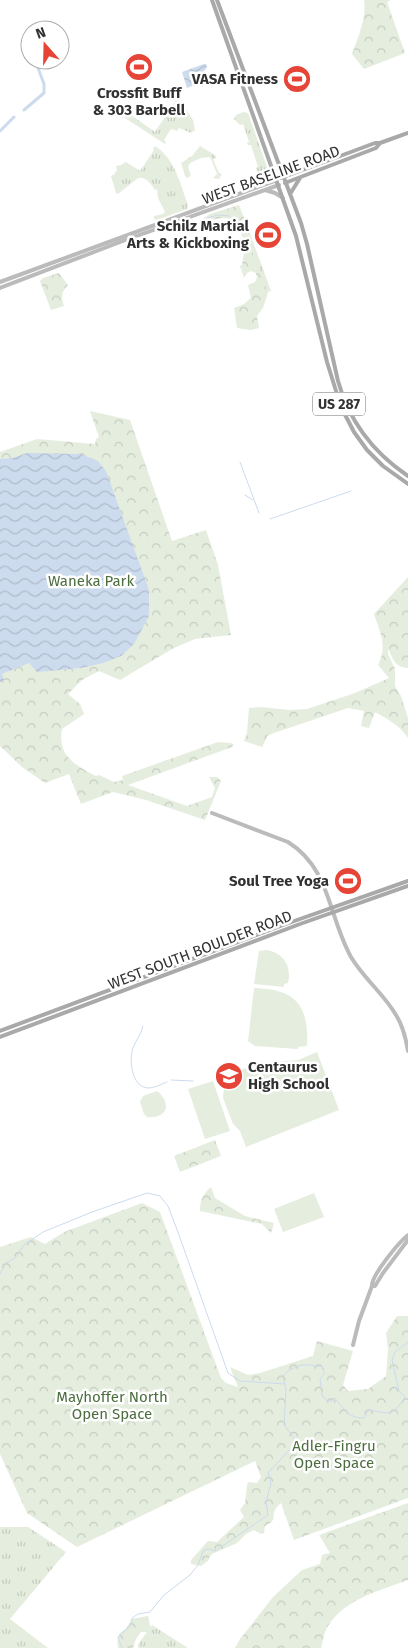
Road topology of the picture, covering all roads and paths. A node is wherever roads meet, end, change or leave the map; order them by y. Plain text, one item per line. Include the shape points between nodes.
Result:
1 (212, 0) edge
2 (218, 0) edge
3 (408, 133) edge
4 (380, 144) junction
5 (279, 164) junction
6 (273, 169) junction
7 (296, 172) junction
8 (284, 177) junction
9 (300, 178) junction
10 (277, 180) junction
11 (286, 183) junction
12 (265, 184) junction
13 (279, 185) junction
14 (265, 190) junction
15 (290, 194) junction
16 (283, 198) junction
17 (0, 282) edge
18 (0, 288) edge
19 (408, 476) edge
20 (408, 484) edge
21 (212, 813) dead end
22 (408, 881) edge
23 (408, 886) edge
24 (332, 908) junction
25 (334, 913) junction
26 (0, 1031) edge
27 (0, 1037) edge
28 (408, 1051) edge
29 (408, 1235) edge
30 (408, 1240) edge
31 (372, 1286) junction
32 (353, 1345) dead end

1 - 6 main road, US 287
2 - 5 main road, US 287
3 - 4 main road, WEST BASELINE ROAD
4 - 7 main road, WEST BASELINE ROAD via 375,143
4 - 9 main road, WEST BASELINE ROAD
5 - 7 main road
5 - 8 main road, US 287
6 - 10 main road, US 287
6 - 12 main road
7 - 8 main road, WEST BASELINE ROAD
8 - 10 main road, WEST BASELINE ROAD
8 - 11 main road, US 287
9 - 11 main road, WEST BASELINE ROAD
9 - 15 main road
10 - 12 main road, WEST BASELINE ROAD
10 - 13 main road, US 287
11 - 13 main road, WEST BASELINE ROAD
11 - 15 main road, US 287
12 - 17 main road, WEST BASELINE ROAD
13 - 14 main road, WEST BASELINE ROAD
13 - 16 main road, US 287
14 - 16 main road
14 - 18 main road, WEST BASELINE ROAD
15 - 19 main road, US 287 via 307,244 348,408 372,445
16 - 20 main road, US 287 via 300,248 341,408 367,450
21 - 24 main road via 296,847 317,870
22 - 24 main road, WEST SOUTH BOULDER ROAD
23 - 25 main road, WEST SOUTH BOULDER ROAD
24 - 25 main road
24 - 26 main road, WEST SOUTH BOULDER ROAD
25 - 27 main road, WEST SOUTH BOULDER ROAD
25 - 28 main road via 352,958 396,1014
29 - 31 main road via 379,1270 371,1282
30 - 31 main road
31 - 32 main road

